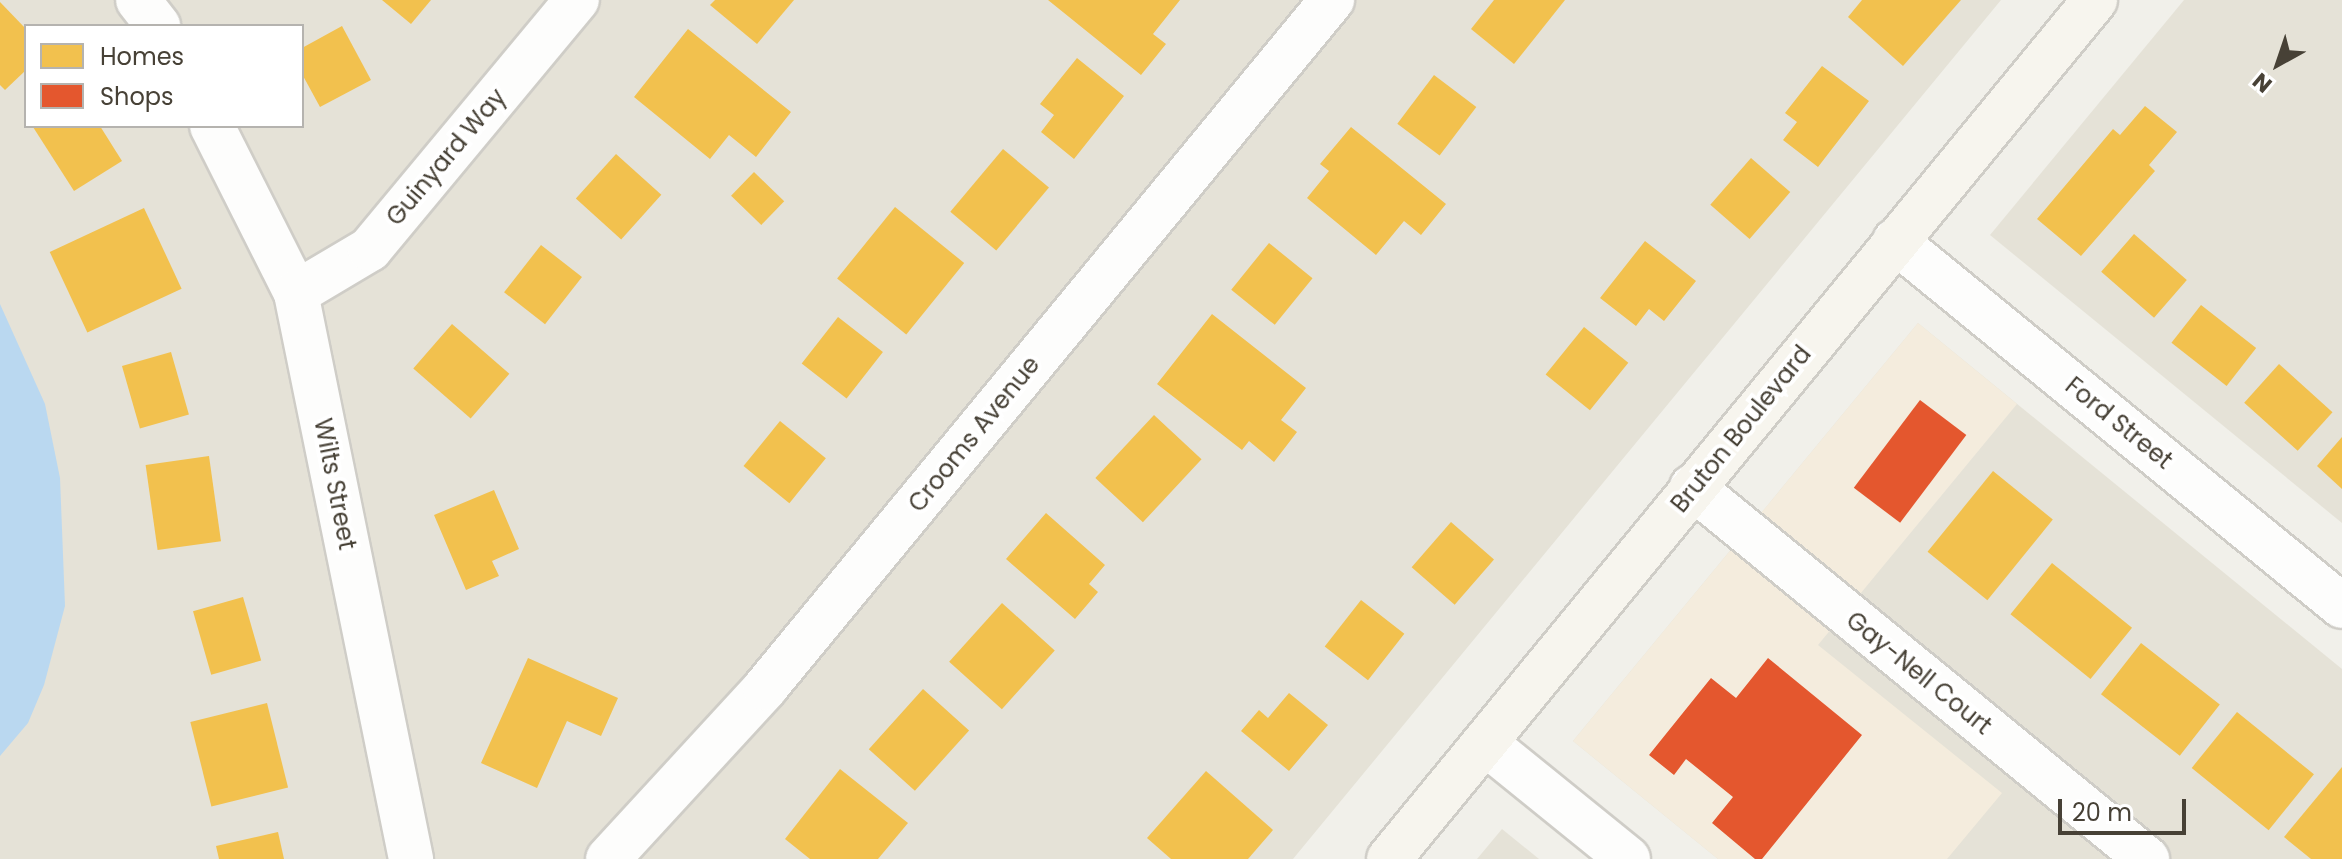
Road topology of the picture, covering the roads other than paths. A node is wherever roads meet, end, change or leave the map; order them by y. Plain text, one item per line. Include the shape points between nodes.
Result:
1 (138, 0) edge
2 (577, 0) edge
3 (1332, 0) edge
4 (2095, 0) edge
5 (156, 24) edge
6 (213, 128) edge
7 (1895, 241) junction
8 (296, 293) junction
9 (1692, 487) junction
10 (2342, 606) edge
11 (1485, 743) junction
12 (411, 859) edge
13 (608, 859) edge
14 (1389, 859) edge
15 (1628, 859) edge
16 (2147, 859) edge

1 - 5 street
2 - 8 street, Guinyard Way via 370,249
3 - 13 street, Crooms Avenue via 765,688
4 - 7 street, Bruton Boulevard
6 - 8 street, Wilts Street
7 - 9 street, Bruton Boulevard
7 - 10 street, Ford Street
8 - 12 street, Wilts Street
9 - 11 street, Bruton Boulevard
9 - 16 street, Gay-Nell Court
11 - 14 street, Bruton Boulevard
11 - 15 street

